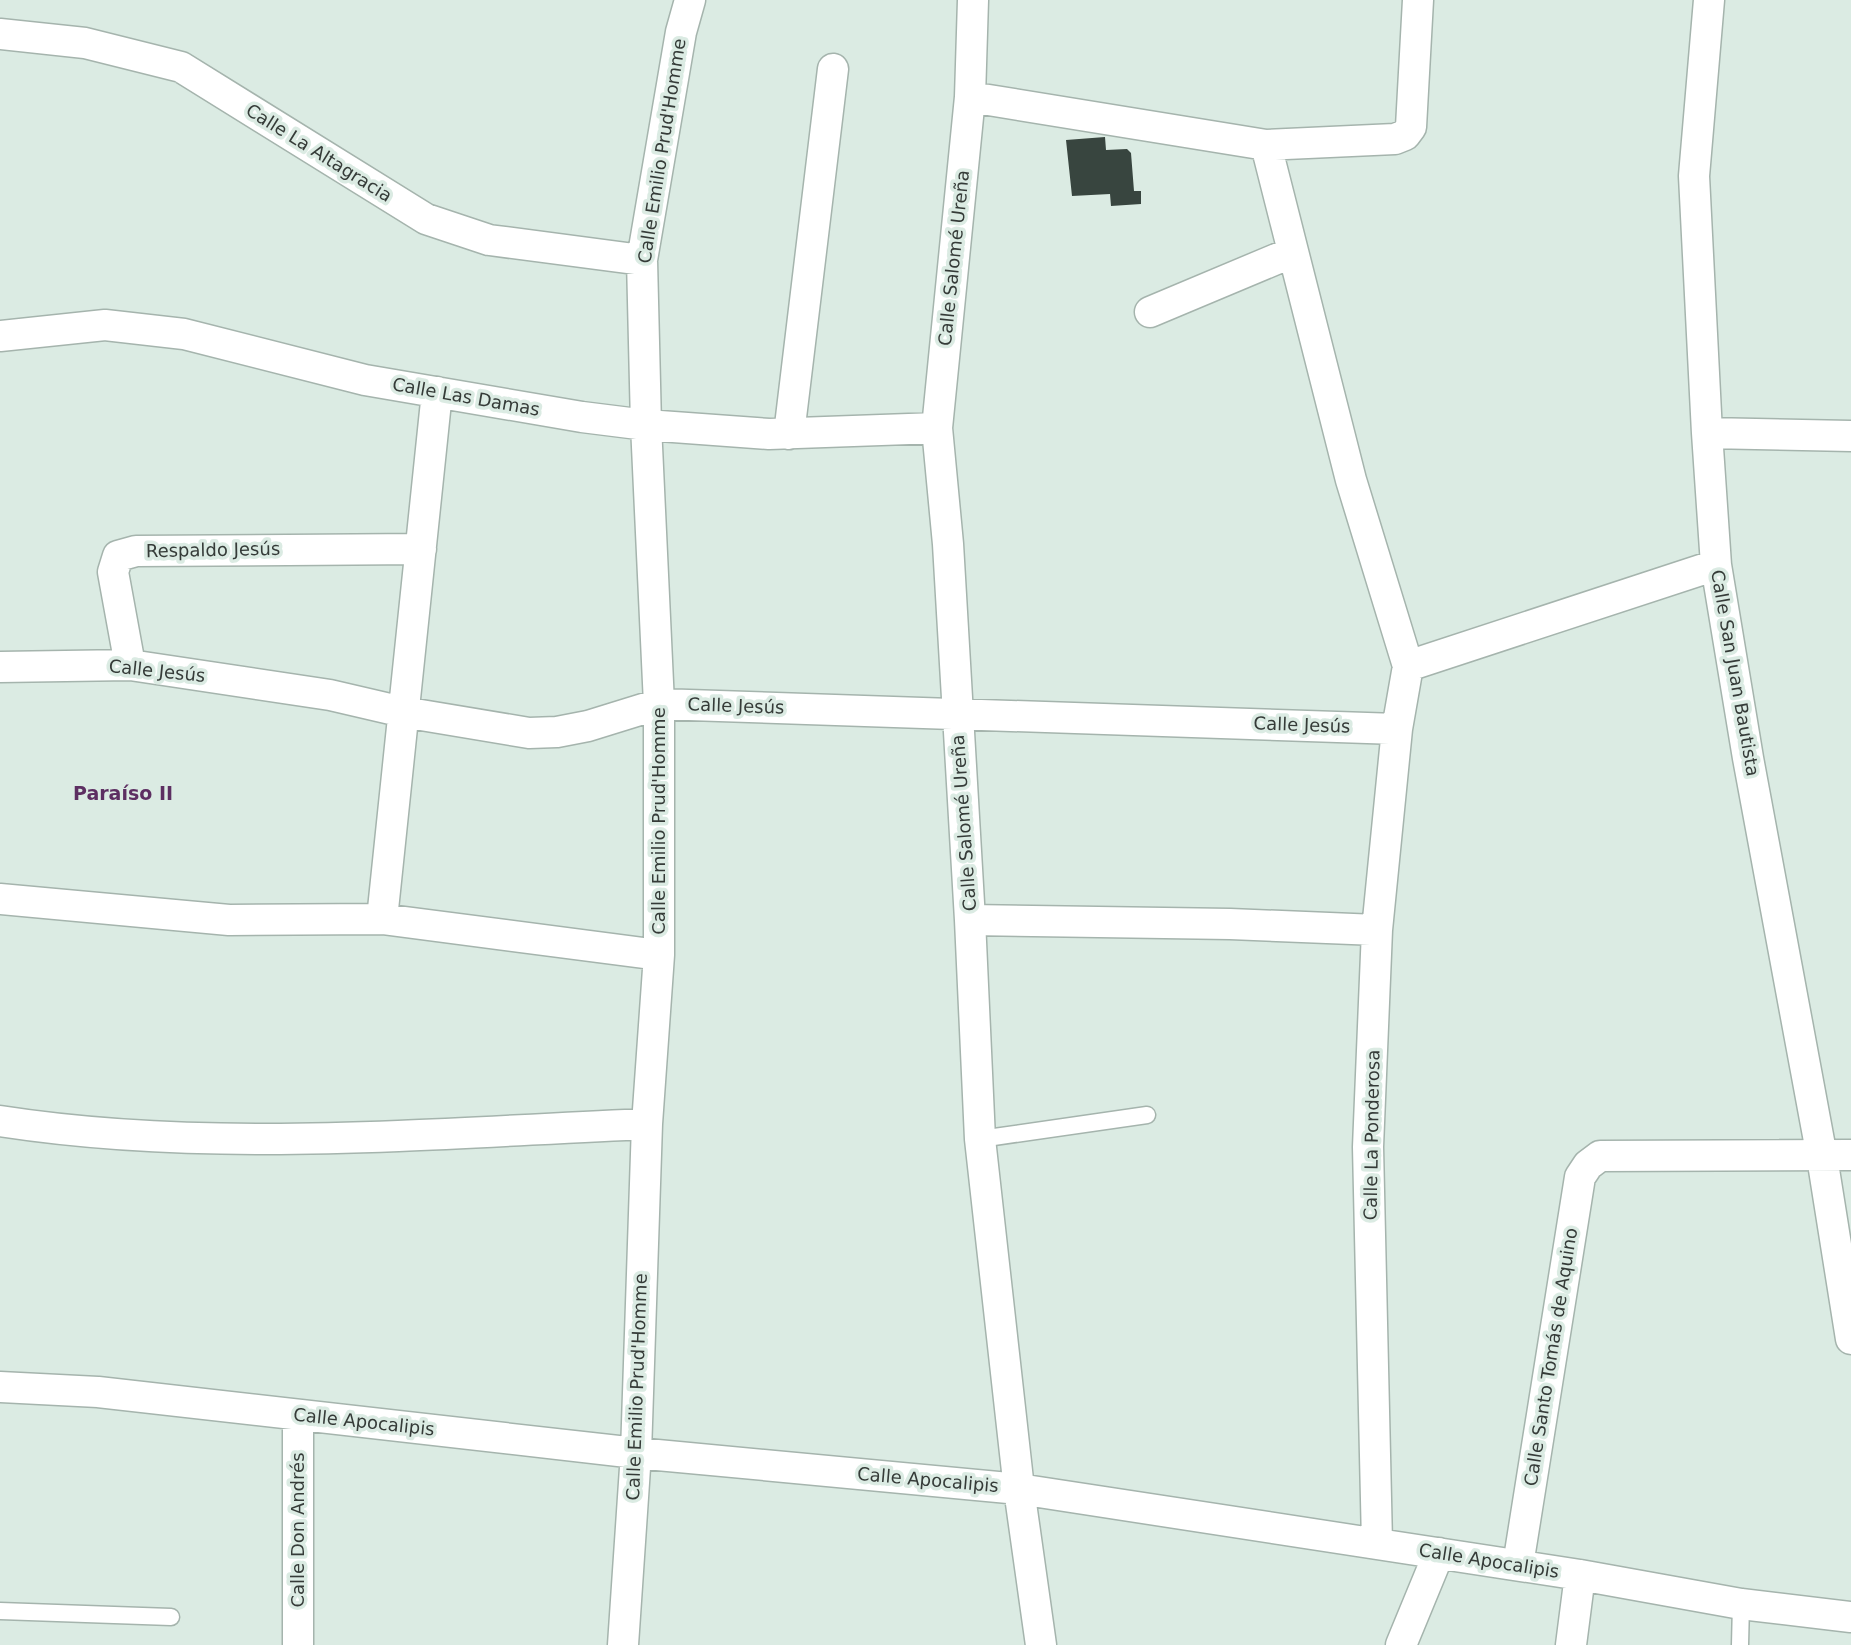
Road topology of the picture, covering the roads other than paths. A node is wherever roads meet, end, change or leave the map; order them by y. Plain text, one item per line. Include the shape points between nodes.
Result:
1 (690, 0) edge
2 (973, 0) edge
3 (1418, 0) edge
4 (1709, 0) edge
5 (0, 34) edge
6 (833, 69) dead end
7 (970, 97) junction
8 (1266, 145) junction
9 (1293, 252) junction
10 (642, 260) junction
11 (1150, 312) dead end
12 (0, 336) edge
13 (437, 392) junction
14 (646, 425) junction
15 (937, 428) junction
16 (1707, 433) junction
17 (789, 434) junction
18 (1851, 436) edge
19 (421, 549) junction
20 (1716, 565) junction
21 (130, 665) junction
22 (1408, 666) junction
23 (0, 667) edge
24 (659, 704) junction
25 (403, 712) junction
26 (957, 712) junction
27 (1397, 729) junction
28 (0, 899) edge
29 (382, 919) junction
30 (970, 919) junction
31 (1377, 930) junction
32 (659, 955) junction
33 (1147, 1115) dead end
34 (0, 1121) edge
35 (647, 1124) junction
36 (980, 1139) junction
37 (1836, 1156) edge
38 (1851, 1339) edge
39 (0, 1387) edge
40 (298, 1415) junction
41 (636, 1453) junction
42 (1019, 1489) junction
43 (1377, 1543) junction
44 (1439, 1553) junction
45 (1518, 1565) junction
46 (1580, 1575) junction
47 (1741, 1604) junction
48 (0, 1611) edge
49 (1851, 1617) edge
50 (171, 1618) dead end
51 (298, 1645) edge
52 (623, 1645) edge
53 (1041, 1645) edge
54 (1401, 1645) edge
55 (1571, 1645) edge
56 (1740, 1645) edge

1 - 10 street, Calle Emilio Prud'Homme
2 - 7 street, Calle Salomé Ureña
3 - 8 street via 1410,127 1405,135
4 - 16 street, Calle San Juan Bautista via 1694,176
5 - 10 street, Calle La Altagracia via 85,43 181,67 426,219 489,240
6 - 17 street
7 - 8 street
7 - 15 street, Calle Salomé Ureña
8 - 9 street
9 - 11 street
9 - 22 street via 1351,480
10 - 14 street, Calle Emilio Prud'Homme
12 - 13 street, Calle Las Damas via 106,325 184,334 365,380
13 - 14 street, Calle Las Damas
13 - 19 street
14 - 17 street, Calle Las Damas
14 - 24 street, Calle Emilio Prud'Homme
15 - 17 street, Calle Las Damas
15 - 26 street, Calle Salomé Ureña
16 - 18 street
16 - 20 street, Calle San Juan Bautista
19 - 21 street, Respaldo Jesús via 136,551 118,556 113,572
19 - 25 street
20 - 22 street
20 - 37 street, Calle San Juan Bautista via 1748,758
21 - 23 street, Calle Jesús
21 - 25 street, Calle Jesús via 330,695
22 - 27 street, Calle La Ponderosa
24 - 25 street, Calle Jesús via 588,726 529,733
24 - 26 street, Calle Jesús
24 - 32 street, Calle Emilio Prud'Homme
25 - 29 street
26 - 27 street, Calle Jesús
26 - 30 street, Calle Salomé Ureña
27 - 31 street, Calle La Ponderosa
28 - 29 street via 229,920
29 - 32 street
30 - 31 street
30 - 36 street, Calle Salomé Ureña
31 - 43 street, Calle La Ponderosa via 1368,1147
32 - 35 street, Calle Emilio Prud'Homme
33 - 36 lane
34 - 35 street via 182,1138 352,1137
35 - 41 street, Calle Emilio Prud'Homme
36 - 42 street, Calle Salomé Ureña
37 - 38 street, Calle San Juan Bautista
37 - 45 street, Calle Santo Tomás de Aquino via 1600,1156 1588,1165 1580,1177
39 - 40 street, Calle Apocalipis via 98,1392
40 - 41 street, Calle Apocalipis
40 - 51 street, Calle Don Andrés
41 - 42 street, Calle Apocalipis
41 - 52 street, Calle Emilio Prud'Homme
42 - 43 street, Calle Apocalipis
42 - 53 street, Calle Salomé Ureña
43 - 44 street, Calle Apocalipis
44 - 45 street, Calle Apocalipis
44 - 54 street
45 - 46 street, Calle Apocalipis
46 - 47 street, Calle Apocalipis
46 - 55 street
47 - 49 street, Calle Apocalipis
47 - 56 lane
48 - 50 lane

